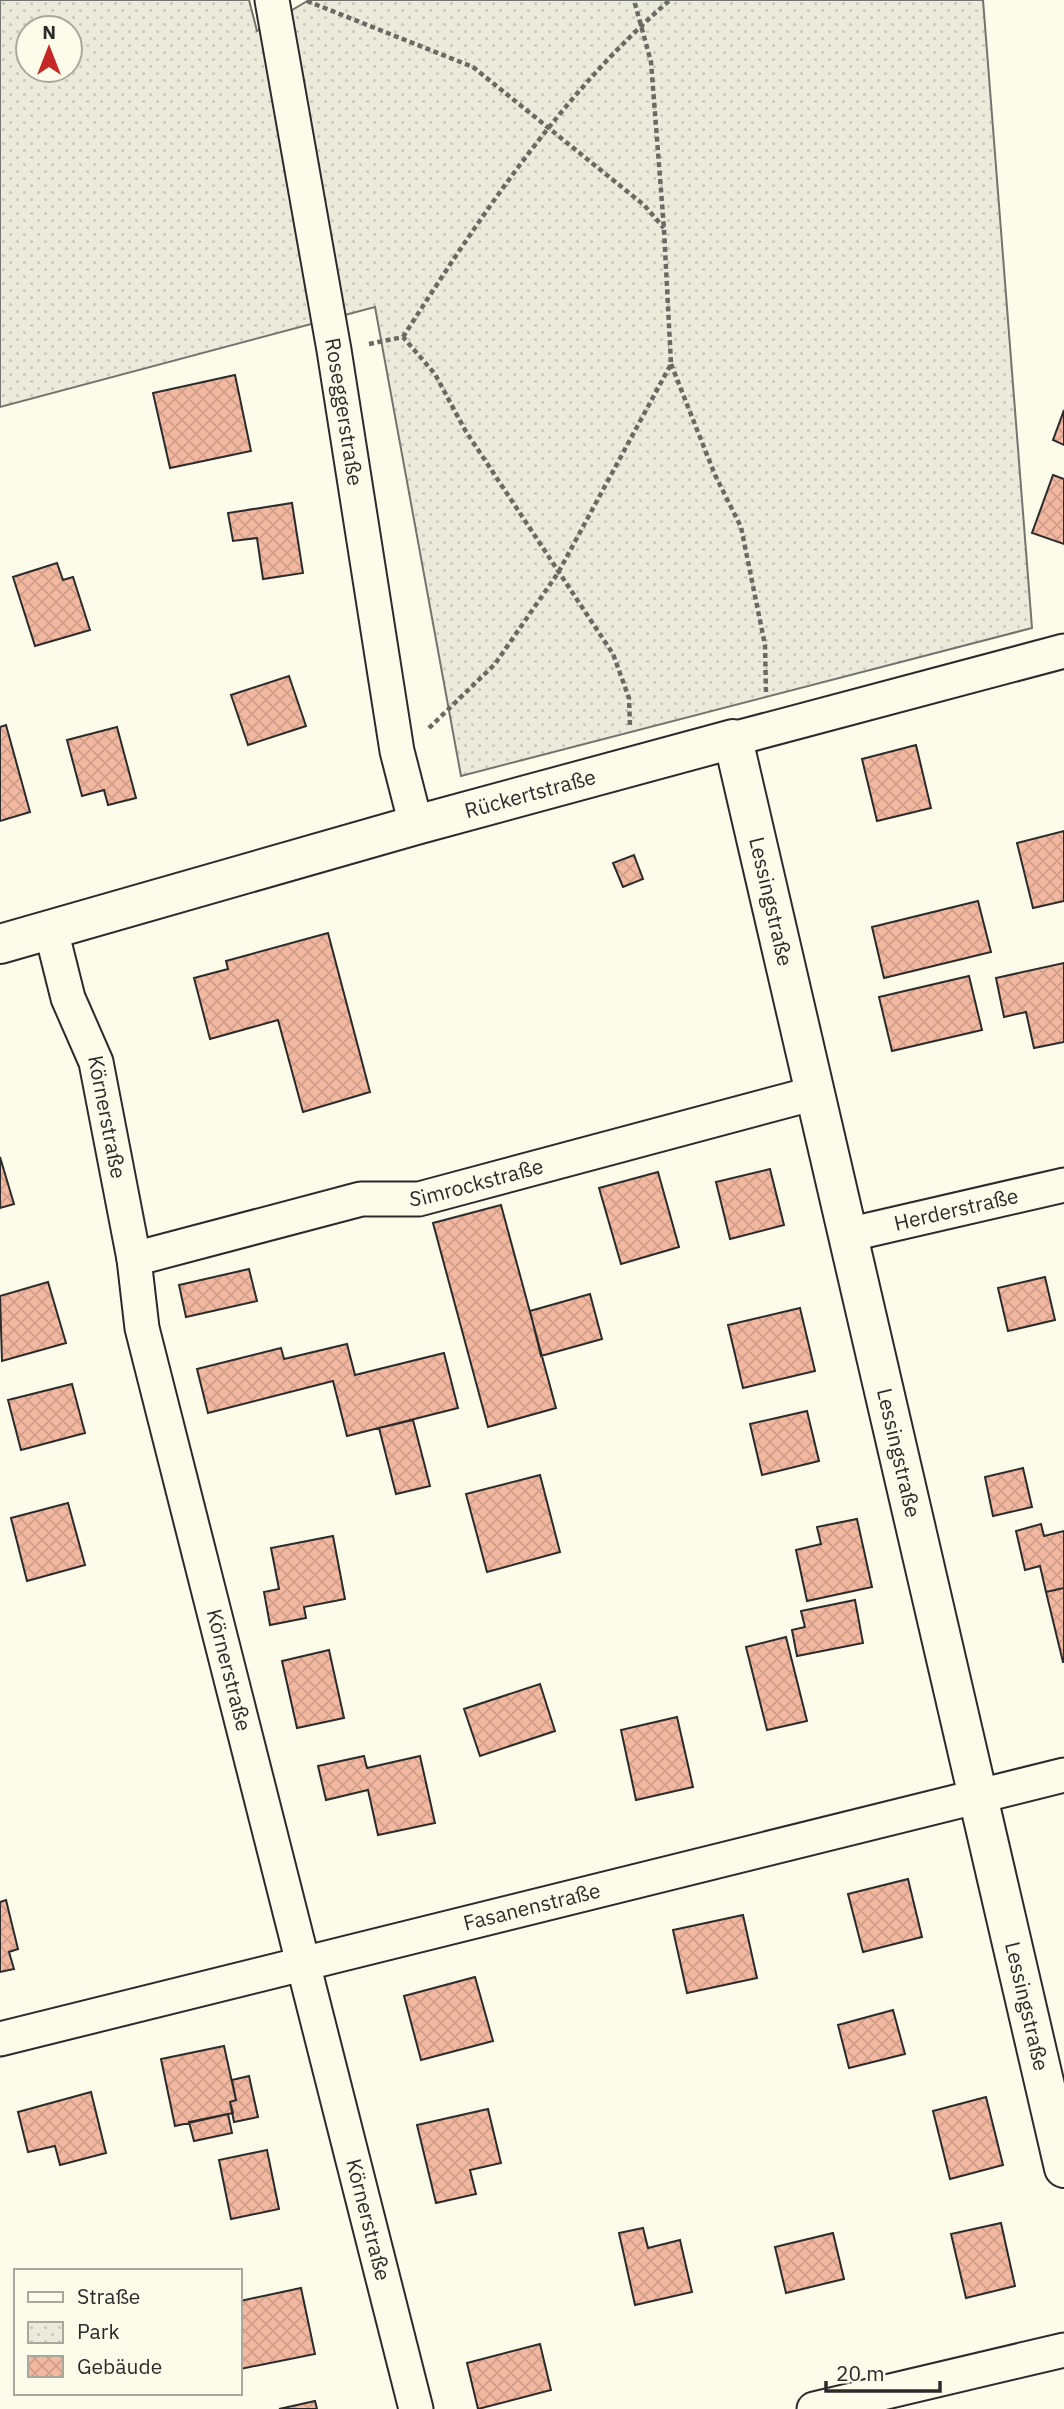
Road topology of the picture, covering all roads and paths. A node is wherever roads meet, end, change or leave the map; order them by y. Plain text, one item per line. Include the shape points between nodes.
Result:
1 (272, 0) edge
2 (305, 0) edge
3 (634, 0) edge
4 (670, 0) edge
5 (640, 26) junction
6 (550, 127) junction
7 (664, 229) junction
8 (403, 337) junction
9 (334, 350) junction
10 (671, 364) junction
11 (558, 573) junction
12 (1064, 651) edge
13 (750, 734) junction
14 (397, 751) junction
15 (632, 766) junction
16 (416, 825) junction
17 (51, 930) junction
18 (0, 944) edge
19 (815, 1093) junction
20 (1064, 1185) edge
21 (847, 1234) junction
22 (134, 1259) junction
23 (1064, 1774) edge
24 (979, 1795) junction
25 (301, 1966) junction
26 (0, 2039) edge
27 (1064, 2168) edge
28 (1064, 2350) edge
29 (416, 2409) edge
30 (814, 2409) edge

1 - 9 street, Roseggerstraße
2 - 6 path via 473,67
3 - 5 path
4 - 5 path
5 - 6 path
5 - 7 path via 651,62
6 - 7 path via 644,205
6 - 8 path via 462,245
7 - 10 path
8 - 9 path
8 - 11 path via 435,374 465,430
9 - 14 street, Roseggerstraße
10 - 11 path
10 - 13 path via 741,527 765,645
11 - 14 path via 495,664 443,718
11 - 15 path via 613,654 629,698
12 - 13 street, Rückertstraße
13 - 15 street, Rückertstraße
13 - 19 street, Lessingstraße
14 - 16 street, Roseggerstraße
15 - 16 street, Rückertstraße
16 - 17 street, Rückertstraße
17 - 18 street, Rückertstraße
17 - 22 street, Körnerstraße via 68,998 96,1062
19 - 21 street, Lessingstraße
19 - 22 street, Simrockstraße via 418,1199 361,1199
20 - 21 street, Herderstraße
21 - 24 street, Lessingstraße
22 - 25 street, Körnerstraße via 142,1328
23 - 24 street, Fasanenstraße
24 - 25 street, Fasanenstraße
24 - 27 street, Lessingstraße
25 - 26 street, Fasanenstraße
25 - 29 street, Körnerstraße
28 - 30 street

